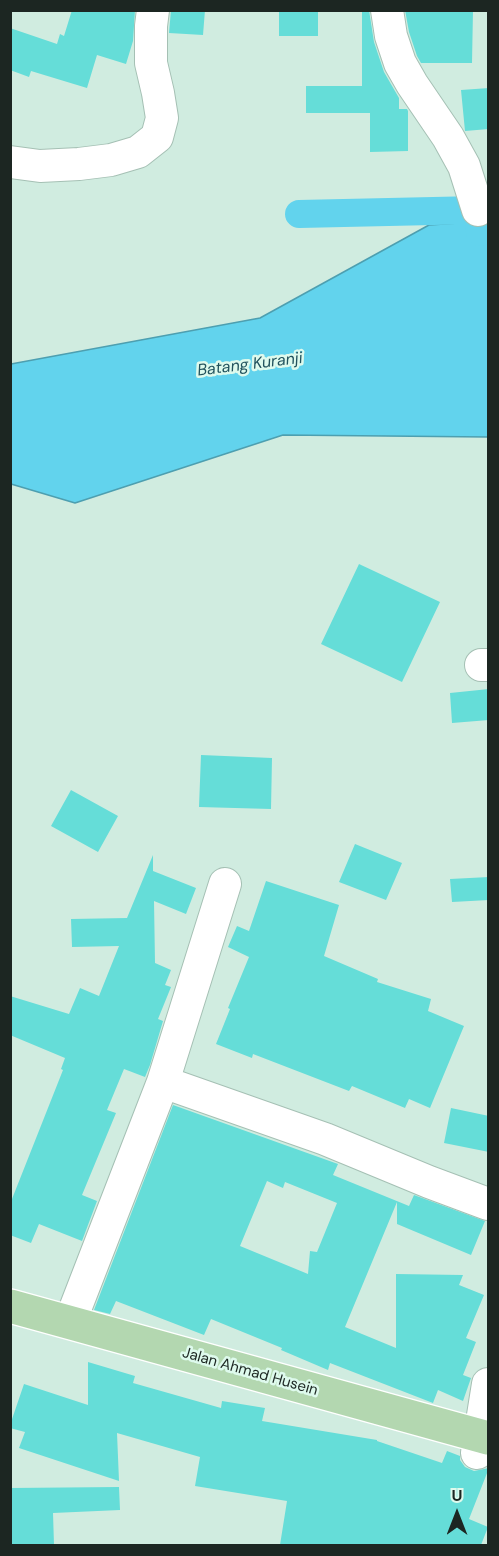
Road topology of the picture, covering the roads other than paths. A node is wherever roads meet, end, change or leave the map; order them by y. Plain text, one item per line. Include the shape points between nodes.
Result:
1 (153, 10) edge
2 (387, 10) edge
3 (10, 162) edge
4 (478, 210) dead end
5 (225, 884) dead end
6 (163, 1082) junction
7 (489, 1204) edge
8 (10, 1306) edge
9 (70, 1322) junction
10 (10, 1326) edge
11 (489, 1384) edge
12 (484, 1446) edge

1 - 3 street via 151,63 162,118 157,137 138,152 111,160 40,166
2 - 4 street via 400,63 464,166
5 - 6 street
6 - 7 street via 325,1138
6 - 9 street
8 - 9 main road, Jalan Ahmad Husein
9 - 12 main road, Jalan Ahmad Husein
10 - 12 main road, Jalan Ahmad Husein via 220,1388
11 - 12 street

